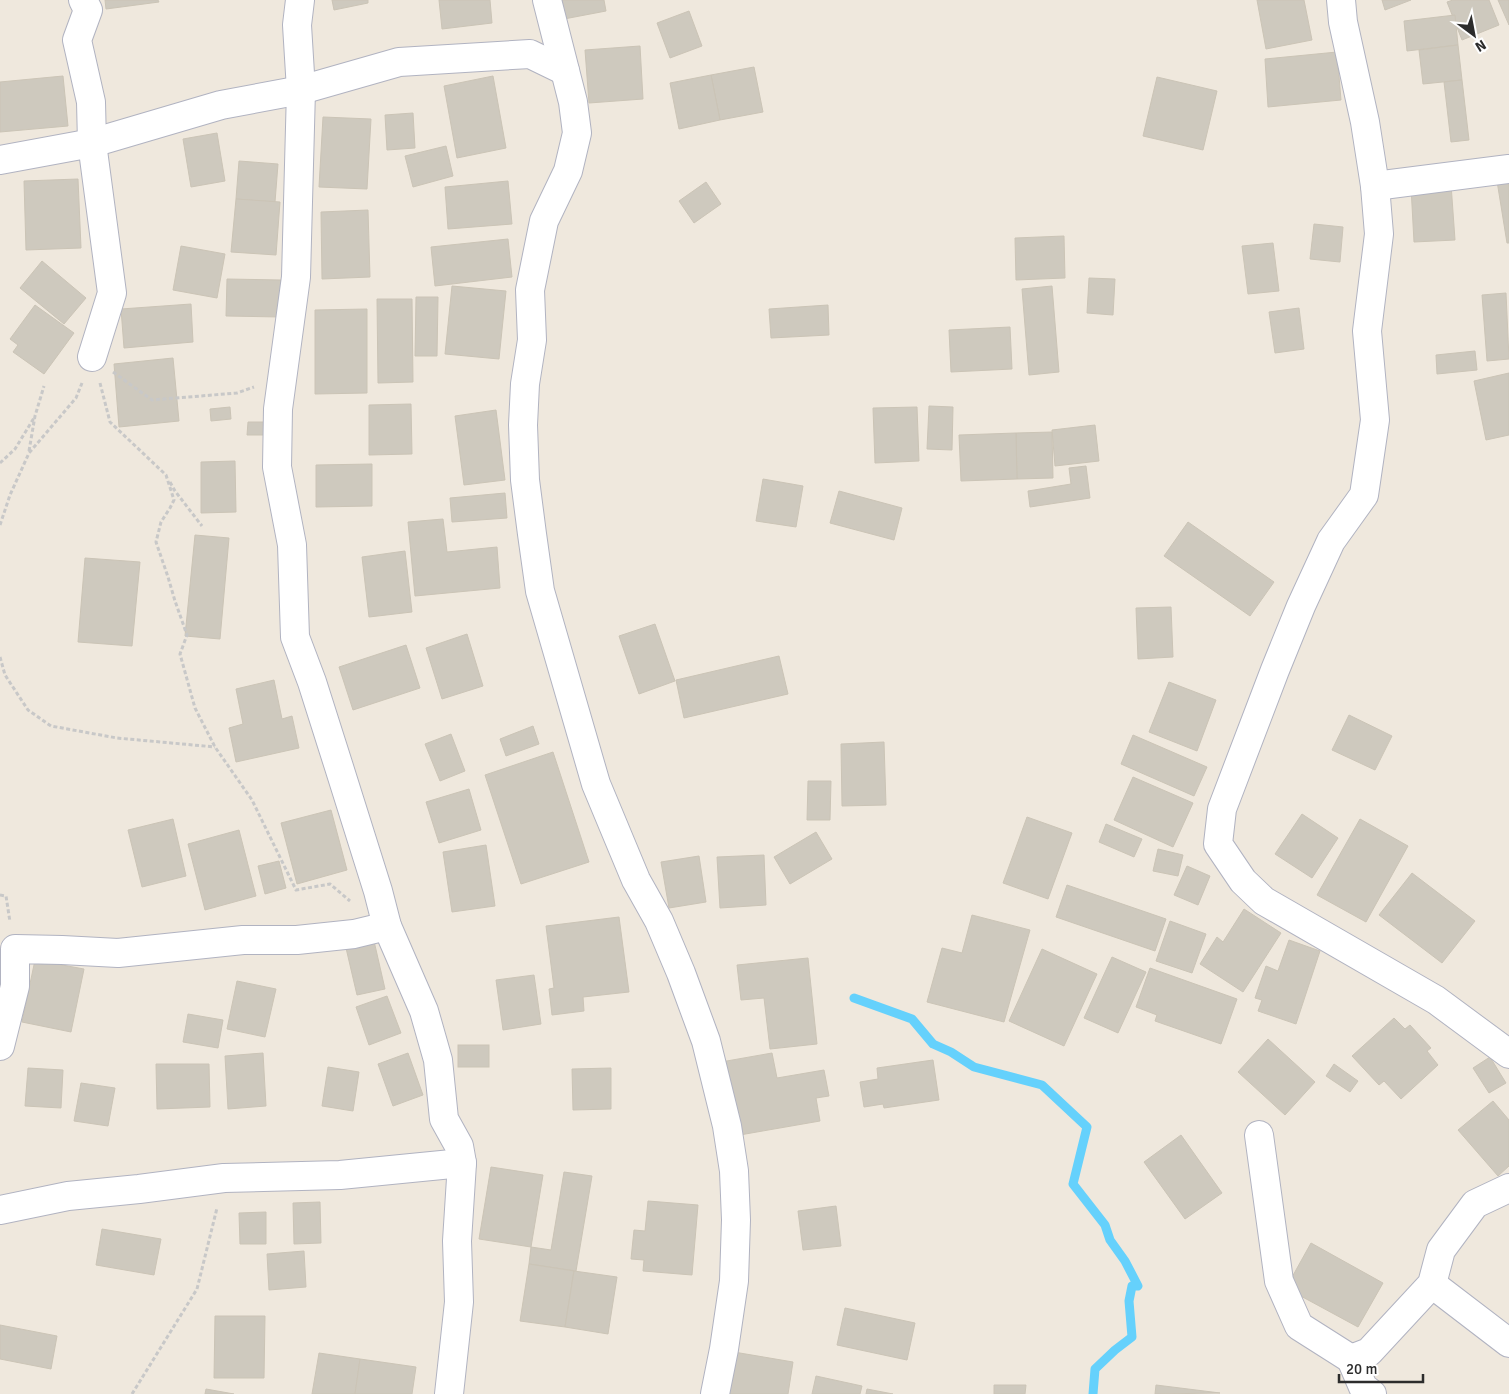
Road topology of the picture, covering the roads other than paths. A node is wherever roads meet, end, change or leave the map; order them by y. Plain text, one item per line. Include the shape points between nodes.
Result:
1 (83, 0) edge
2 (300, 0) edge
3 (547, 0) edge
4 (1341, 0) edge
5 (565, 71) junction
6 (301, 90) junction
7 (92, 143) junction
8 (0, 160) edge
9 (1509, 169) edge
10 (1375, 186) junction
11 (92, 357) road end
12 (387, 926) junction
13 (0, 1046) edge
14 (1509, 1054) edge
15 (1259, 1135) dead end
16 (462, 1163) junction
17 (1509, 1188) edge
18 (0, 1209) edge
19 (1432, 1284) junction
20 (1509, 1343) edge
21 (1351, 1359) junction
22 (449, 1394) edge
23 (715, 1394) edge
24 (1372, 1394) edge

1 - 7 street via 88,10 77,40 91,102
2 - 6 street
3 - 5 street
4 - 10 street
5 - 6 street via 530,54 446,58 399,62
5 - 23 street via 577,133 568,171 544,221 530,290 532,340 525,384 524,425 526,489 540,591 596,784 636,880 659,921 681,973 706,1041 727,1126 735,1181 734,1281
6 - 7 street via 221,105
6 - 12 street via 296,277 278,409 277,467 292,545 295,637 312,682
7 - 8 street
7 - 11 street via 112,293
9 - 10 street
10 - 14 street via 1379,234 1367,331 1375,420 1364,495 1331,541 1286,642 1222,809 1218,844 1244,881 1264,901 1436,1000
12 - 13 street via 354,934 297,940 243,940 118,953 16,949 15,986
12 - 16 street via 424,1011 438,1060 444,1119 459,1146
15 - 21 street via 1279,1281 1299,1326
16 - 18 street via 340,1175 224,1178 68,1196
16 - 22 street via 457,1241 459,1302
17 - 19 street via 1475,1204 1441,1250
19 - 20 street
19 - 21 street via 1369,1352
21 - 24 street via 1363,1387

